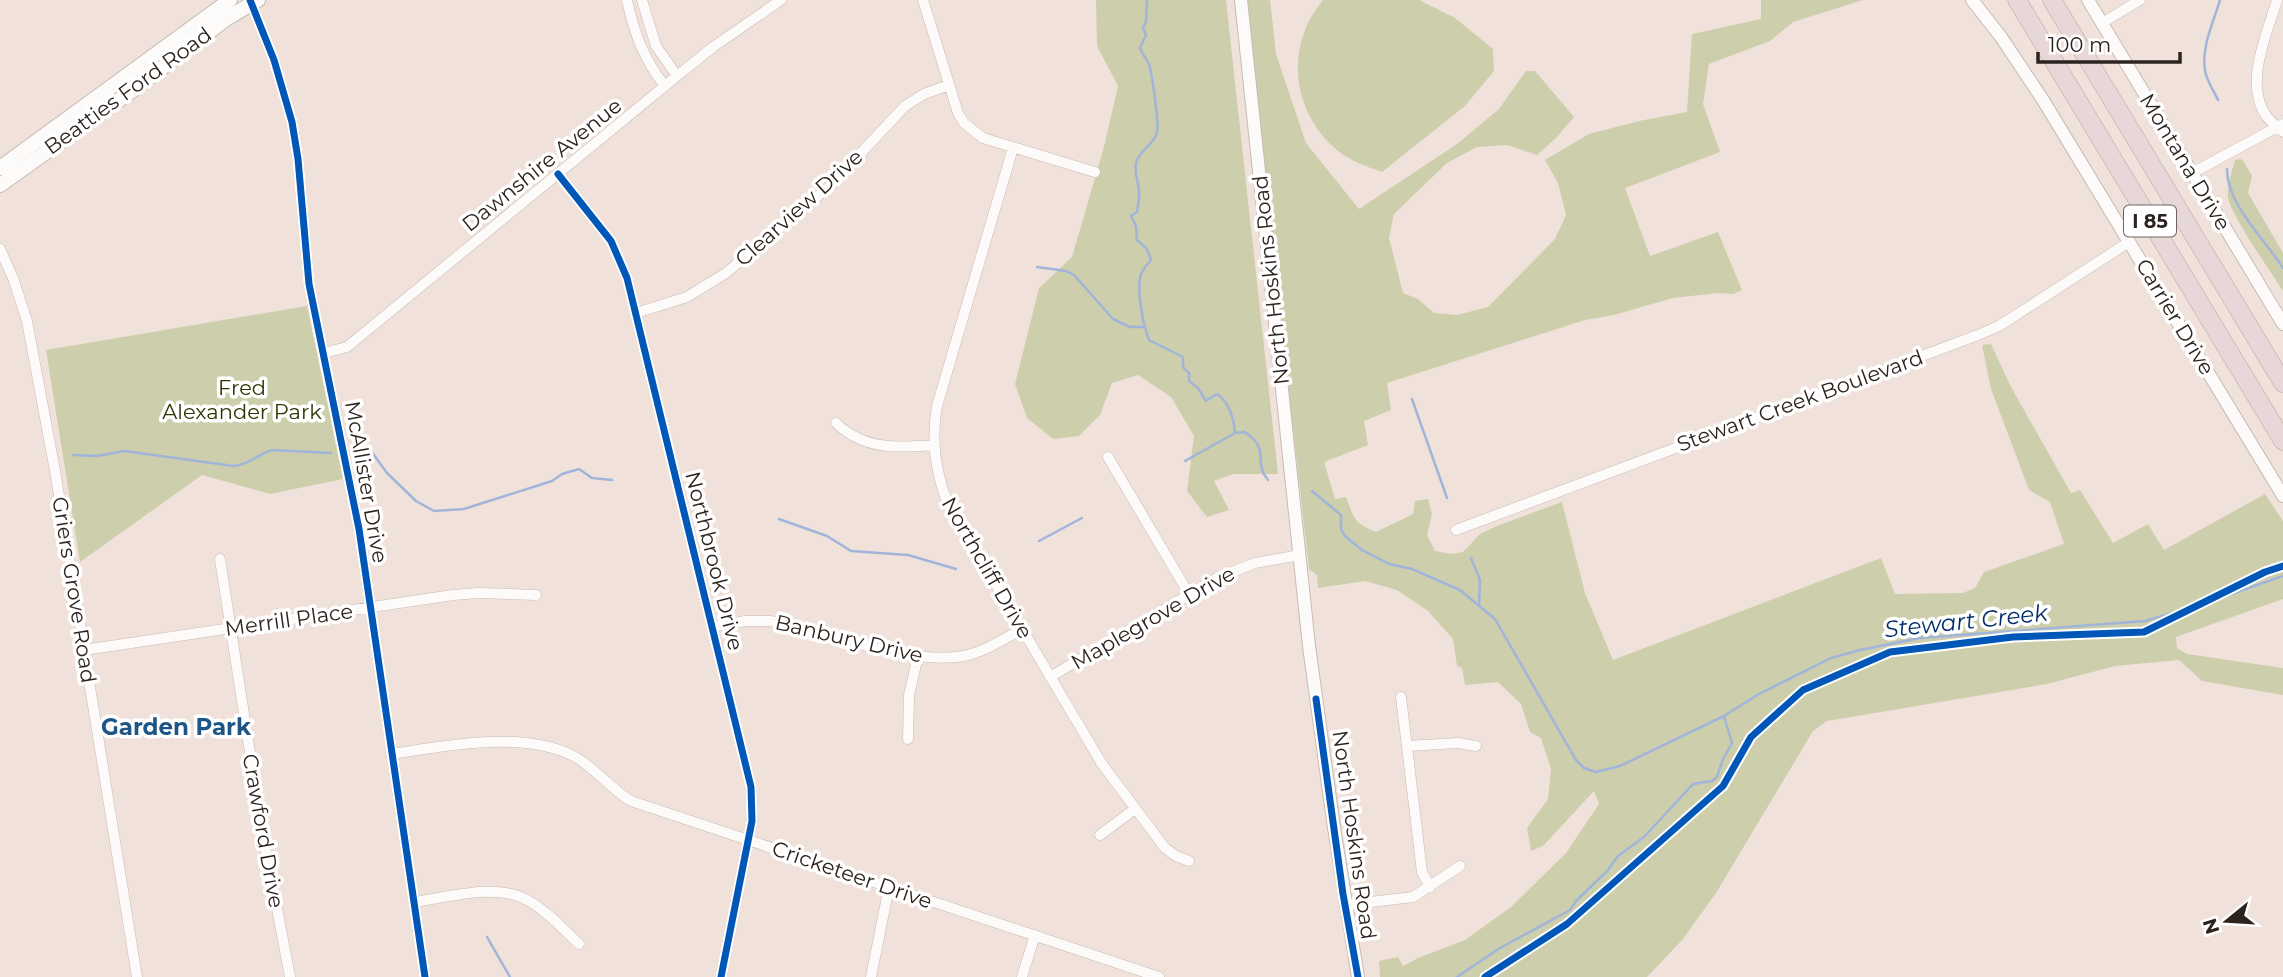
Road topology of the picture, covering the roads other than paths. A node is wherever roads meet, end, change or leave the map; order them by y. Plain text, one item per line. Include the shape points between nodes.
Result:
1 (230, 0) edge
2 (627, 0) edge
3 (642, 0) edge
4 (781, 0) edge
5 (923, 0) edge
6 (1241, 0) edge
7 (1972, 0) edge
8 (2017, 0) edge
9 (2052, 0) edge
10 (2088, 0) edge
11 (2140, 0) edge
12 (2277, 0) edge
13 (253, 1) edge
14 (2102, 23) junction
15 (677, 76) junction
16 (949, 85) junction
17 (665, 86) junction
18 (2281, 127) edge
19 (1013, 148) junction
20 (0, 168) edge
21 (1095, 172) dead end
22 (2192, 173) junction
23 (558, 174) junction
24 (0, 185) edge
25 (2129, 242) junction
26 (0, 249) edge
27 (636, 313) junction
28 (2283, 324) edge
29 (324, 353) junction
30 (2283, 383) edge
31 (836, 423) dead end
32 (2283, 441) edge
33 (934, 444) junction
34 (1108, 457) dead end
35 (2283, 496) edge
36 (1456, 530) dead end
37 (1300, 555) junction
38 (220, 559) dead end
39 (1189, 594) junction
40 (536, 595) dead end
41 (370, 608) junction
42 (712, 627) junction
43 (230, 628) junction
44 (1022, 629) junction
45 (84, 650) junction
46 (918, 656) junction
47 (1050, 677) junction
48 (1401, 697) dead end
49 (908, 739) dead end
50 (1407, 746) junction
51 (1476, 746) dead end
52 (391, 754) junction
53 (1135, 809) junction
54 (1100, 835) dead end
55 (749, 840) junction
56 (1189, 861) dead end
57 (1460, 866) dead end
58 (889, 887) junction
59 (1430, 887) junction
60 (415, 902) junction
61 (1345, 905) junction
62 (1035, 936) junction
63 (579, 944) dead end
64 (137, 977) edge
65 (290, 977) edge
66 (425, 977) edge
67 (721, 977) edge
68 (871, 977) edge
69 (1022, 977) edge
70 (1159, 977) edge
71 (1357, 977) edge

1 - 20 main road, Beatties Ford Road
2 - 17 street via 644,55
3 - 15 street via 656,46
4 - 15 street, Dawnshire Avenue
5 - 16 street
6 - 37 street, North Hoskins Road
7 - 25 street, Carrier Drive via 2030,79
8 - 32 highway, I 85
9 - 30 highway, I 85
10 - 14 street, Montana Drive
11 - 14 street
12 - 18 street via 2255,82 2266,116
13 - 24 main road, Beatties Ford Road
13 - 29 street, McAllister Drive via 292,122 309,284
14 - 22 street, Montana Drive
15 - 17 street, Dawnshire Avenue
16 - 19 street via 958,113 972,132
16 - 27 street, Clearview Drive via 905,106 821,194 726,273 687,297
17 - 23 street, Dawnshire Avenue
18 - 22 street
19 - 21 street
19 - 33 street, Northcliff Drive via 937,406
22 - 28 street, Montana Drive
23 - 27 street, Northbrook Drive via 611,241
23 - 29 street, Dawnshire Avenue via 347,347
25 - 35 street, Carrier Drive
25 - 36 street, Stewart Creek Boulevard via 1978,335
26 - 45 street, Griers Grove Road via 27,321
27 - 42 street, Northbrook Drive
29 - 41 street, McAllister Drive
31 - 33 street via 863,441 890,446
33 - 44 street, Northcliff Drive via 948,504
34 - 39 street
37 - 39 street, Maplegrove Drive via 1237,569
37 - 61 street, North Hoskins Road
38 - 43 street, Crawford Drive
39 - 47 street, Maplegrove Drive
40 - 41 street, Merrill Place via 478,593
41 - 43 street, Merrill Place
41 - 52 street, McAllister Drive
42 - 46 street, Banbury Drive via 769,621
42 - 55 street, Northbrook Drive via 751,787
43 - 45 street, Merrill Place
43 - 65 street, Crawford Drive
44 - 46 street, Banbury Drive via 973,653
44 - 47 street, Northcliff Drive
45 - 64 street, Griers Grove Road
46 - 49 street via 909,695
47 - 53 street, Northcliff Drive
48 - 50 street
50 - 51 street
50 - 59 street via 1422,872
52 - 55 street, Cricketeer Drive via 488,742 556,749 580,760 631,801
52 - 60 street, McAllister Drive
53 - 54 street
53 - 56 street, Northcliff Drive via 1166,848
55 - 58 street, Cricketeer Drive
55 - 67 street, Northbrook Drive
57 - 59 street
58 - 62 street, Cricketeer Drive
58 - 68 street
59 - 61 street via 1413,897
60 - 63 street via 493,891 511,893 531,901
60 - 66 street, McAllister Drive
61 - 71 street, North Hoskins Road
62 - 69 street
62 - 70 street, Cricketeer Drive

